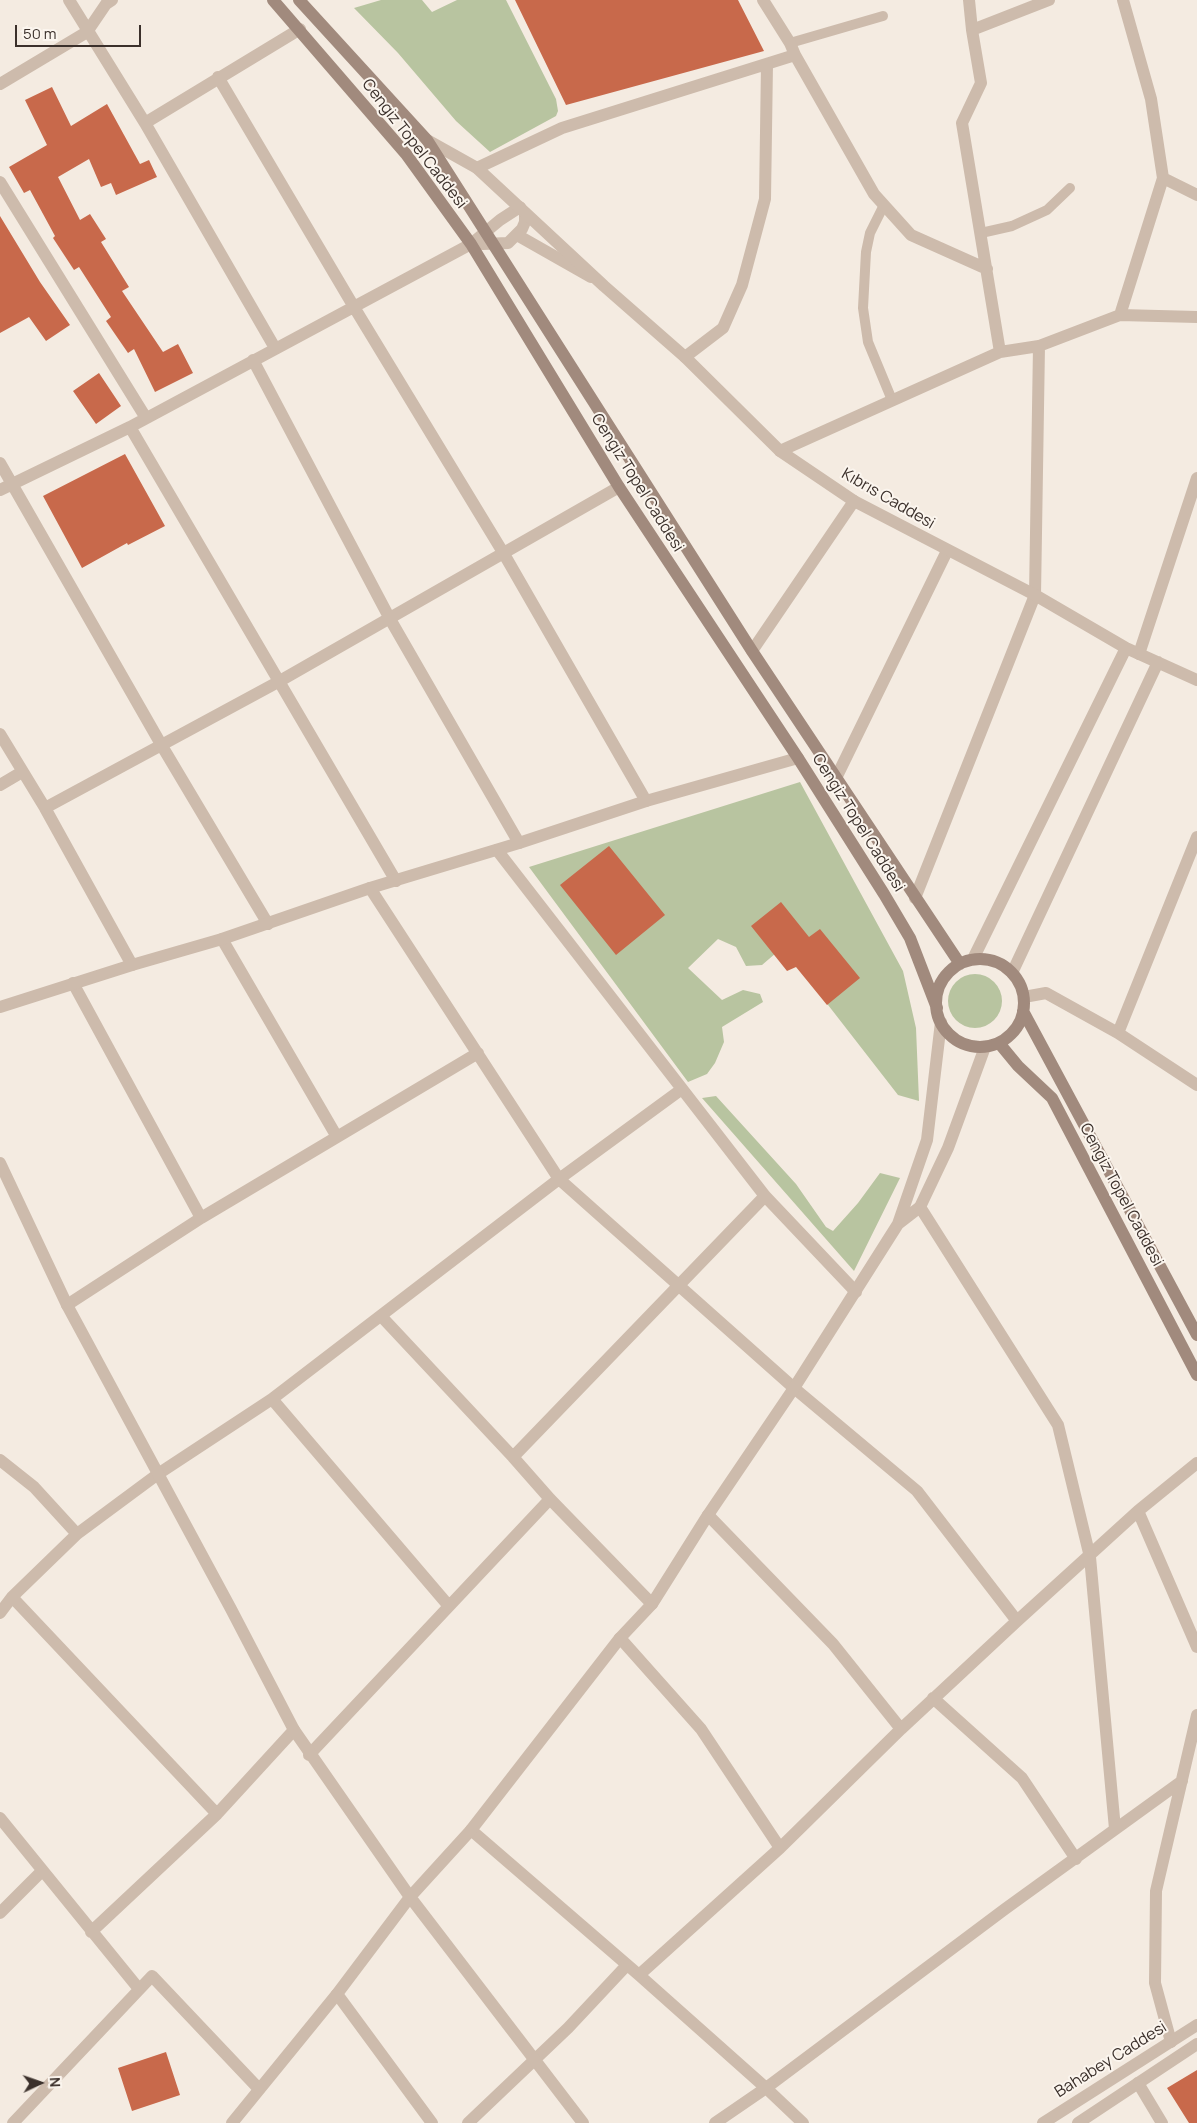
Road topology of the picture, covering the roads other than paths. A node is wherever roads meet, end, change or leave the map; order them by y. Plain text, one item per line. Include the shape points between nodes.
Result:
1 (68, 0) edge
2 (112, 0) edge
3 (273, 0) edge
4 (300, 0) edge
5 (763, 0) edge
6 (969, 0) edge
7 (1049, 0) edge
8 (1123, 0) edge
9 (883, 16) dead end
10 (300, 29) junction
11 (972, 30) junction
12 (87, 32) junction
13 (793, 49) junction
14 (767, 64) junction
15 (218, 77) junction
16 (0, 84) edge
17 (145, 123) junction
18 (427, 140) junction
19 (477, 168) junction
20 (1163, 178) junction
21 (0, 182) edge
22 (1070, 188) dead end
23 (1197, 195) edge
24 (884, 205) junction
25 (523, 210) junction
26 (486, 232) junction
27 (981, 233) junction
28 (517, 235) junction
29 (471, 244) junction
30 (493, 244) junction
31 (987, 269) junction
32 (604, 286) junction
33 (354, 307) junction
34 (1120, 315) junction
35 (1197, 317) edge
36 (1039, 346) junction
37 (274, 348) junction
38 (1000, 352) junction
39 (686, 357) junction
40 (253, 360) junction
41 (892, 400) junction
42 (146, 418) junction
43 (130, 427) junction
44 (780, 451) junction
45 (0, 463) edge
46 (1197, 478) edge
47 (12, 484) junction
48 (619, 487) junction
49 (0, 490) edge
50 (854, 501) junction
51 (947, 550) junction
52 (504, 554) junction
53 (1035, 595) junction
54 (390, 619) junction
55 (1126, 648) junction
56 (752, 651) junction
57 (1139, 654) junction
58 (1158, 662) junction
59 (1197, 680) edge
60 (278, 682) junction
61 (0, 734) edge
62 (162, 746) junction
63 (798, 758) junction
64 (22, 772) junction
65 (836, 778) junction
66 (0, 785) edge
67 (646, 801) junction
68 (45, 808) junction
69 (1197, 837) edge
70 (519, 843) junction
71 (497, 850) junction
72 (396, 881) junction
73 (370, 888) junction
74 (915, 898) junction
75 (268, 924) junction
76 (222, 940) junction
77 (973, 960) junction
78 (960, 964) junction
79 (132, 965) junction
80 (1012, 973) junction
81 (73, 983) junction
82 (1024, 998) junction
83 (0, 1007) edge
84 (937, 1008) junction
85 (1023, 1011) junction
86 (941, 1022) junction
87 (1118, 1033) junction
88 (999, 1043) junction
89 (986, 1047) junction
90 (478, 1053) junction
91 (1197, 1085) edge
92 (682, 1089) junction
93 (337, 1137) junction
94 (0, 1163) edge
95 (559, 1179) junction
96 (765, 1196) junction
97 (920, 1206) junction
98 (201, 1218) junction
99 (898, 1224) junction
100 (680, 1285) junction
101 (856, 1292) junction
102 (67, 1305) junction
103 (381, 1316) junction
104 (1197, 1335) edge
105 (1197, 1375) edge
106 (794, 1388) junction
107 (272, 1399) junction
108 (513, 1457) junction
109 (0, 1460) edge
110 (1197, 1463) edge
111 (158, 1474) junction
112 (550, 1499) junction
113 (1138, 1512) junction
114 (708, 1515) junction
115 (77, 1534) junction
116 (1090, 1556) junction
117 (12, 1597) junction
118 (652, 1604) junction
119 (448, 1606) junction
120 (0, 1613) edge
121 (1017, 1621) junction
122 (620, 1638) junction
123 (1197, 1647) edge
124 (933, 1698) junction
125 (1197, 1715) edge
126 (901, 1729) junction
127 (294, 1730) junction
128 (309, 1755) junction
129 (1182, 1781) junction
130 (217, 1814) junction
131 (0, 1818) edge
132 (1115, 1829) junction
133 (471, 1830) junction
134 (780, 1848) junction
135 (1076, 1859) junction
136 (42, 1871) junction
137 (410, 1897) junction
138 (0, 1913) edge
139 (91, 1932) junction
140 (627, 1965) junction
141 (640, 1975) junction
142 (139, 1989) junction
143 (337, 1994) junction
144 (1197, 2024) edge
145 (1171, 2042) junction
146 (1197, 2044) edge
147 (534, 2060) junction
148 (1138, 2083) junction
149 (766, 2088) junction
150 (259, 2089) junction
151 (1080, 2122) edge
152 (13, 2123) edge
153 (232, 2123) edge
154 (432, 2123) edge
155 (468, 2123) edge
156 (583, 2123) edge
157 (715, 2123) edge
158 (803, 2123) edge
159 (1042, 2123) edge
160 (1162, 2123) edge

1 - 12 street
2 - 12 street
3 - 10 main road, Cengiz Topel Caddesi
4 - 18 main road, Cengiz Topel Caddesi
5 - 13 street
6 - 11 street
7 - 11 street
8 - 20 street via 1151,99
9 - 13 lane
10 - 15 street
10 - 29 main road, Cengiz Topel Caddesi via 406,154
11 - 27 street via 981,83 962,123
12 - 16 street
12 - 17 street
13 - 14 street
13 - 24 street via 874,194
14 - 19 street via 562,128
14 - 39 street via 765,199 742,284 723,328
15 - 17 street
15 - 33 street
17 - 37 street
18 - 19 street
18 - 26 main road, Cengiz Topel Caddesi
19 - 25 street
20 - 23 street
20 - 34 street
21 - 42 street
22 - 27 lane via 1047,210 1012,226
24 - 31 street via 911,235
24 - 41 lane via 870,233 866,252 863,308 868,342
25 - 26 street
25 - 28 street via 525,222
25 - 32 street
26 - 29 street
26 - 30 main road, Cengiz Topel Caddesi
27 - 31 street
28 - 30 street via 508,243
28 - 32 street
29 - 30 street
29 - 33 street
29 - 48 main road, Cengiz Topel Caddesi
30 - 56 main road, Cengiz Topel Caddesi
31 - 38 street
32 - 39 street, Kıbrıs Caddesi
33 - 37 street
33 - 52 street
34 - 35 street
34 - 36 street
36 - 38 street
36 - 53 street
37 - 40 street
38 - 41 street
39 - 44 street, Kıbrıs Caddesi
40 - 42 street
40 - 54 street
41 - 44 street
42 - 43 street
43 - 47 street
43 - 60 street
44 - 50 street, Kıbrıs Caddesi
45 - 47 street
46 - 57 street
47 - 49 street
47 - 62 street
48 - 52 street
48 - 63 main road, Cengiz Topel Caddesi
50 - 51 street, Kıbrıs Caddesi
50 - 56 street
51 - 53 street, Kıbrıs Caddesi
51 - 65 street
52 - 54 street
52 - 67 street
53 - 55 street, Kıbrıs Caddesi
53 - 74 street
54 - 60 street
54 - 70 street
55 - 57 street, Kıbrıs Caddesi
55 - 77 street
56 - 65 main road, Cengiz Topel Caddesi
57 - 58 street, Kıbrıs Caddesi
58 - 59 street, Kıbrıs Caddesi
58 - 80 street
60 - 62 street
60 - 72 street
61 - 64 street
62 - 68 street
62 - 75 street
63 - 67 street
63 - 84 main road, Cengiz Topel Caddesi via 910,938
64 - 66 street
64 - 68 street
65 - 74 main road, Cengiz Topel Caddesi
67 - 70 street
68 - 79 street
69 - 87 street
70 - 71 street
71 - 72 street
71 - 92 street
72 - 73 street
73 - 75 street
73 - 90 street
74 - 78 main road, Cengiz Topel Caddesi
75 - 76 street
76 - 79 street
76 - 93 street
77 - 78 main road
77 - 80 main road via 987,959
78 - 84 main road via 942,982
79 - 81 street
80 - 82 main road
81 - 83 street
81 - 98 street
82 - 85 main road
82 - 87 street via 1046,993
84 - 86 main road
85 - 88 main road via 1019,1024
85 - 104 main road, Cengiz Topel Caddesi
86 - 89 main road via 959,1041
86 - 99 street via 927,1140
87 - 91 street
88 - 89 main road
88 - 105 main road, Cengiz Topel Caddesi via 1052,1098
89 - 97 street via 948,1148
90 - 93 street
90 - 95 street
92 - 95 street
92 - 96 street
93 - 98 street
94 - 102 street
95 - 100 street
95 - 103 street
96 - 100 street
96 - 101 street
97 - 99 street
97 - 116 street via 1058,1425
98 - 102 street
99 - 101 street
100 - 106 street
100 - 108 street
101 - 106 street
102 - 111 street
103 - 107 street
103 - 108 street
106 - 114 street
106 - 121 street via 917,1491
107 - 111 street
107 - 119 street
108 - 112 street
109 - 115 street via 34,1487
110 - 113 street
111 - 115 street
111 - 127 street
112 - 118 street
112 - 119 street
113 - 116 street
113 - 123 street
114 - 118 street
114 - 126 street via 833,1644
115 - 117 street
116 - 121 street
116 - 132 street
117 - 120 street
117 - 130 street
118 - 122 street
119 - 128 street
121 - 124 street
122 - 133 street
122 - 134 street via 701,1728
124 - 126 street
124 - 135 street via 1022,1778
125 - 129 street
126 - 134 street
127 - 128 street
127 - 130 street
128 - 137 street
129 - 132 street
129 - 145 street via 1156,1891 1156,1983
130 - 139 street
131 - 136 street
132 - 135 street
133 - 137 street
133 - 140 street
134 - 141 street
135 - 149 street
136 - 138 street
136 - 139 street
137 - 143 street
137 - 147 street
139 - 142 street
140 - 141 street
140 - 147 street
141 - 149 street
142 - 150 street via 152,1976
142 - 152 street
143 - 150 street
143 - 154 street
144 - 145 street, Bahabey Caddesi
145 - 159 street, Bahabey Caddesi
146 - 148 street, Bahabey Caddesi
147 - 155 street
147 - 156 street
148 - 151 street, Bahabey Caddesi
148 - 160 street
149 - 157 street
149 - 158 street
150 - 153 street

